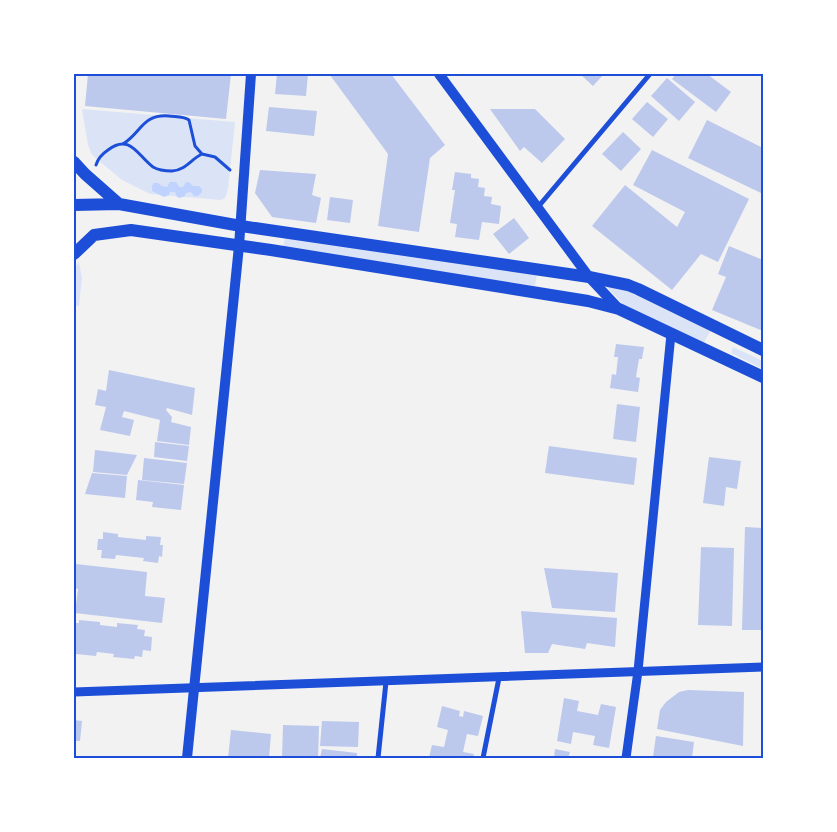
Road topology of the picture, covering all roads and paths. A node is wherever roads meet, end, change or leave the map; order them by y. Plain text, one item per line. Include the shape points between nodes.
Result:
1 (251, 74) edge
2 (438, 74) edge
3 (650, 74) edge
4 (122, 144) junction
5 (202, 154) junction
6 (74, 162) edge
7 (95, 166) dead end
8 (236, 172) dead end
9 (119, 204) junction
10 (74, 205) edge
11 (538, 208) junction
12 (241, 226) junction
13 (239, 246) junction
14 (74, 254) edge
15 (589, 277) junction
16 (619, 309) junction
17 (671, 334) junction
18 (763, 350) edge
19 (763, 378) edge
20 (763, 667) edge
21 (638, 671) junction
22 (499, 678) junction
23 (386, 682) junction
24 (194, 687) junction
25 (74, 692) edge
26 (187, 758) edge
27 (378, 758) edge
28 (483, 758) edge
29 (626, 758) edge

1 - 12 main road
2 - 11 main road
3 - 11 street
4 - 5 path via 135,148 160,170 182,169
4 - 5 path via 144,123 158,115 182,117 189,120 195,146
4 - 7 path via 111,147
5 - 8 path via 215,157
6 - 9 main road
9 - 10 main road
9 - 12 main road
11 - 15 main road
12 - 13 main road
12 - 15 main road
13 - 14 main road via 131,230 94,235
13 - 16 main road via 571,298
13 - 24 main road
15 - 16 main road
15 - 18 main road via 638,289
16 - 17 main road
17 - 19 main road
17 - 21 street
20 - 21 street
21 - 22 street
21 - 29 street
22 - 23 street
22 - 28 street
23 - 24 street
23 - 27 street
24 - 25 street
24 - 26 main road

